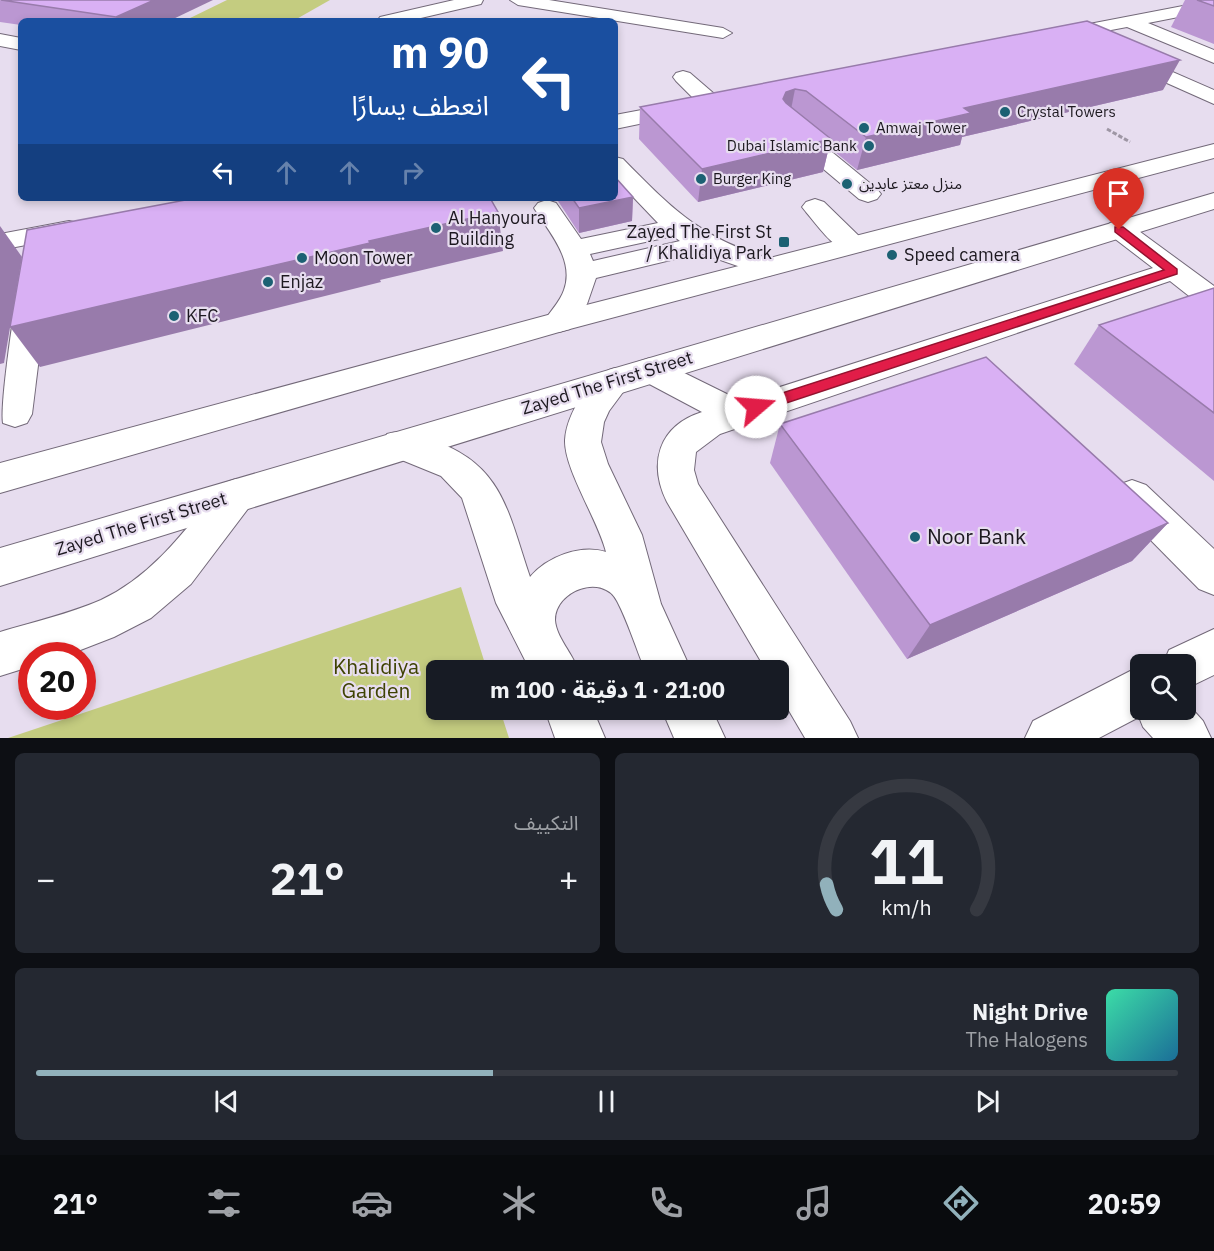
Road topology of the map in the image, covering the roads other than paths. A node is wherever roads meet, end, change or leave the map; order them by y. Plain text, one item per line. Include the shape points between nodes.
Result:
1 (475, 0) edge
2 (518, 0) edge
3 (572, 4) edge
4 (1214, 4) edge
5 (399, 18) edge
6 (1128, 21) junction
7 (723, 33) dead end
8 (1070, 33) junction
9 (1035, 39) edge
10 (0, 40) edge
11 (18, 43) edge
12 (1214, 57) edge
13 (683, 77) dead end
14 (1214, 98) edge
15 (733, 99) edge
16 (711, 103) junction
17 (618, 121) edge
18 (790, 129) edge
19 (1214, 151) edge
20 (618, 167) edge
21 (868, 194) dead end
22 (646, 196) junction
23 (1214, 201) edge
24 (616, 202) edge
25 (814, 207) dead end
26 (556, 213) dead end
27 (99, 223) edge
28 (676, 227) junction
29 (1119, 230) junction
30 (41, 234) junction
31 (0, 242) edge
32 (701, 244) junction
33 (852, 245) junction
34 (578, 261) junction
35 (768, 267) junction
36 (1172, 272) junction
37 (1214, 300) edge
38 (559, 322) junction
39 (633, 375) junction
40 (15, 414) dead end
41 (735, 414) junction
42 (400, 444) junction
43 (1104, 469) edge
44 (0, 478) edge
45 (236, 495) junction
46 (0, 567) edge
47 (1214, 576) edge
48 (636, 589) junction
49 (1214, 651) edge
50 (0, 654) edge
51 (546, 654) edge
52 (663, 660) edge
53 (1196, 660) edge
54 (1130, 695) edge
55 (573, 720) edge
56 (691, 720) edge
57 (1169, 720) edge
58 (580, 738) edge
59 (700, 738) edge
60 (833, 738) edge
61 (1050, 738) edge
62 (1186, 738) edge

1 - 5 main road
2 - 3 main road
3 - 7 main road
4 - 6 main road
6 - 8 main road
6 - 12 main road
8 - 9 main road
8 - 14 main road
10 - 11 main road
13 - 16 main road
15 - 16 main road
16 - 17 main road
18 - 21 main road
19 - 33 main road
20 - 22 main road
22 - 24 main road
22 - 28 main road
23 - 29 main road, Zayed The First Street
25 - 33 main road
26 - 34 main road
27 - 30 main road
28 - 32 main road
28 - 34 main road
29 - 36 main road
29 - 39 main road, Zayed The First Street
30 - 31 main road
30 - 40 main road
32 - 34 main road
32 - 35 main road via 736,260
33 - 35 main road
34 - 38 main road via 578,296
35 - 38 main road
36 - 37 main road
36 - 41 main road
38 - 44 main road
39 - 41 main road
39 - 42 main road, Zayed The First Street
39 - 48 main road via 595,404 586,422 583,442 622,535
41 - 60 main road via 700,427 683,440 673,465 675,479
42 - 45 main road, Zayed The First Street
42 - 51 main road via 435,455 471,479 515,596
43 - 47 main road
45 - 46 main road, Zayed The First Street
45 - 50 main road via 176,570 133,606 107,619
48 - 51 main road via 618,576 597,569 575,570 555,579 541,595 533,616
48 - 52 main road via 646,625
49 - 53 main road
54 - 61 main road
55 - 58 main road
56 - 59 main road
57 - 62 main road

